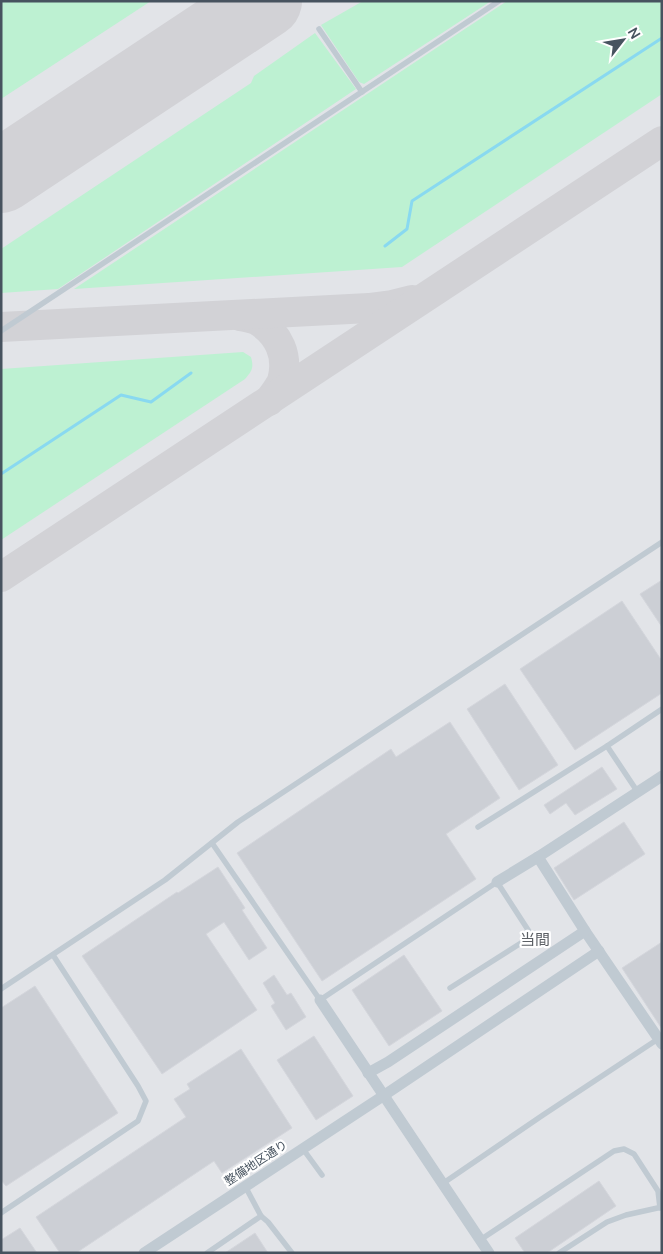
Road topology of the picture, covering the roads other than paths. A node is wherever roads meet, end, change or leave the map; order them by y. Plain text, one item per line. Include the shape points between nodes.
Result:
1 (499, 1) edge
2 (319, 29) dead end
3 (362, 92) junction
4 (1, 331) edge
5 (661, 543) edge
6 (662, 710) edge
7 (607, 746) junction
8 (662, 776) edge
9 (638, 792) junction
10 (478, 827) dead end
11 (212, 843) junction
12 (538, 857) junction
13 (497, 882) junction
14 (585, 931) junction
15 (599, 951) junction
16 (53, 955) junction
17 (450, 988) dead end
18 (1, 989) edge
19 (320, 1000) junction
20 (660, 1042) edge
21 (368, 1073) junction
22 (383, 1096) junction
23 (303, 1149) junction
24 (322, 1175) dead end
25 (442, 1184) junction
26 (245, 1186) junction
27 (661, 1208) edge
28 (1, 1213) edge
29 (261, 1216) junction
30 (480, 1240) junction
31 (144, 1253) edge
32 (207, 1253) edge
33 (292, 1253) edge
34 (489, 1253) edge
35 (560, 1253) edge

1 - 3 lane
2 - 3 lane
3 - 4 lane
5 - 11 lane via 238,822
6 - 7 lane
7 - 9 lane
7 - 10 lane
8 - 9 street
9 - 12 street
11 - 16 lane via 166,880
11 - 19 lane
12 - 13 street
12 - 14 street
13 - 17 lane via 532,936
13 - 19 lane
14 - 15 street
14 - 21 street
15 - 20 street
15 - 22 street, 整備地区通り
16 - 18 lane
16 - 28 lane via 146,1101 138,1121
19 - 21 street
20 - 25 lane via 542,1115
21 - 22 street
22 - 23 street, 整備地区通り
22 - 25 street
23 - 24 lane
23 - 26 street, 整備地区通り
25 - 30 street
26 - 29 lane
26 - 31 street, 整備地区通り
27 - 30 lane via 658,1191 634,1154 624,1149 614,1151
27 - 35 lane via 607,1222
29 - 32 lane
29 - 33 lane
30 - 34 street

